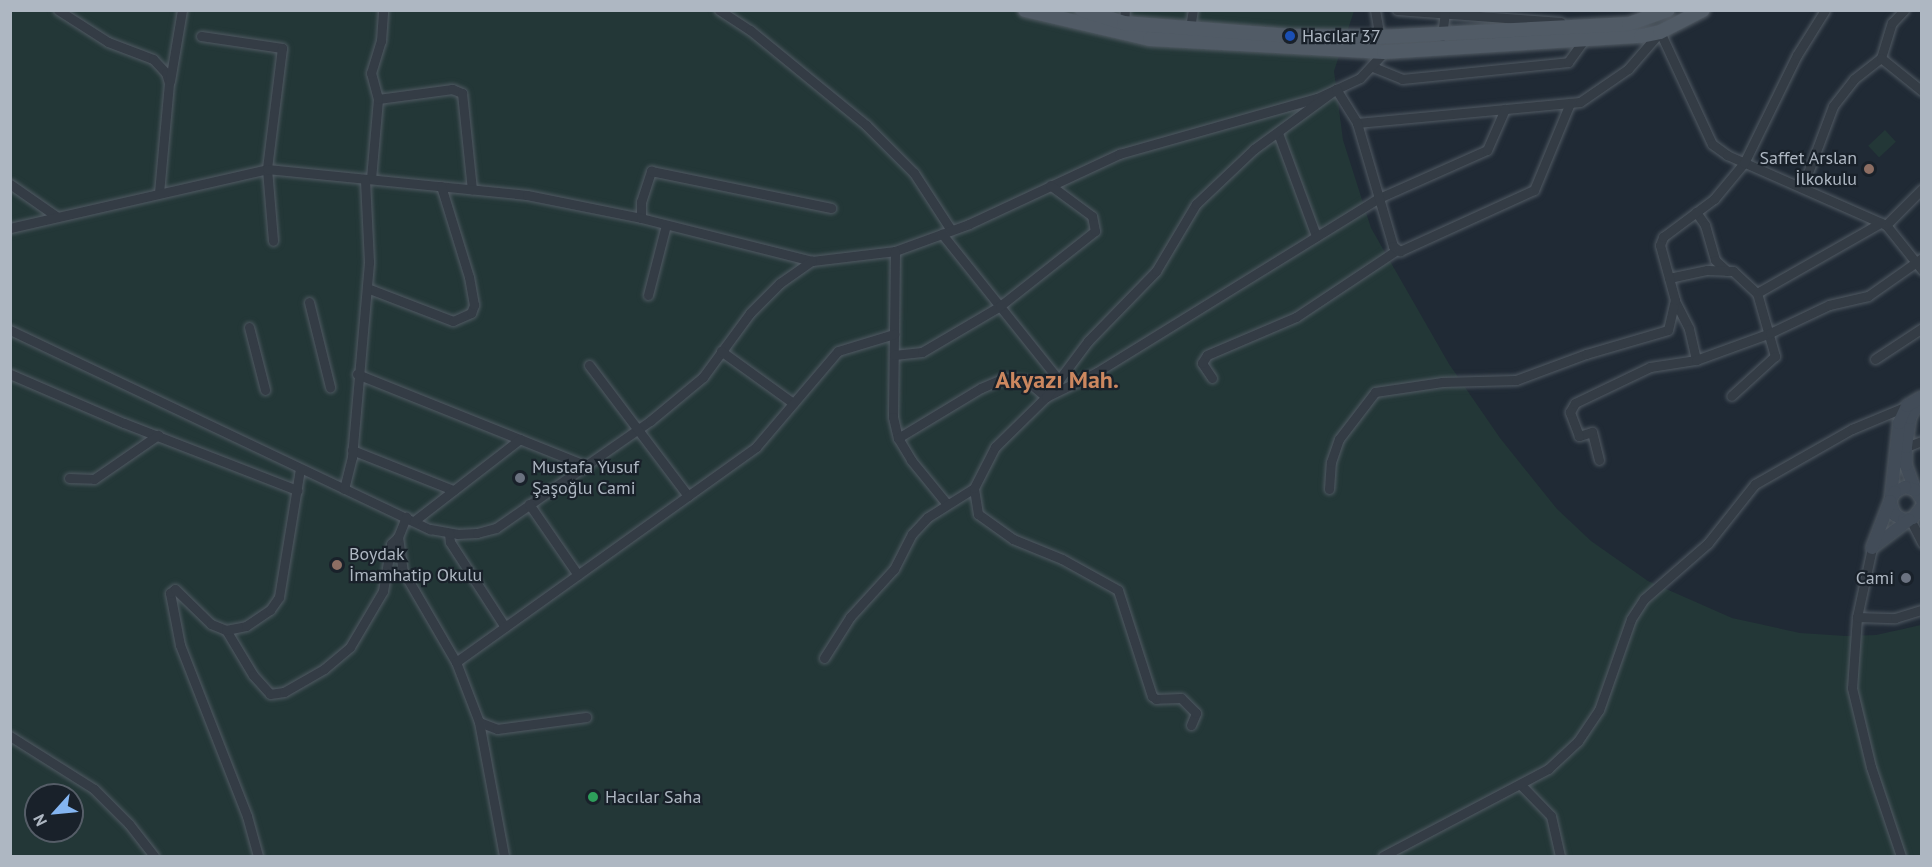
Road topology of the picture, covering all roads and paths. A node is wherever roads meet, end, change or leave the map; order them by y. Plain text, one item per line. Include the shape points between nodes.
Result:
1 (58, 10) edge
2 (182, 10) edge
3 (383, 10) edge
4 (719, 10) edge
5 (1025, 10) edge
6 (1082, 10) edge
7 (1193, 10) edge
8 (1376, 10) edge
9 (1397, 10) edge
10 (1668, 10) edge
11 (1703, 10) edge
12 (1825, 10) edge
13 (1904, 10) edge
14 (1445, 12) edge
15 (1650, 14) edge
16 (1125, 17) edge
17 (1605, 26) junction
18 (1190, 28) junction
19 (1660, 32) junction
20 (201, 36) dead end
21 (1442, 36) junction
22 (1380, 37) junction
23 (1584, 40) junction
24 (1384, 52) junction
25 (1881, 58) junction
26 (1373, 67) junction
27 (169, 83) junction
28 (1336, 89) junction
29 (1922, 91) edge
30 (378, 99) junction
31 (1570, 103) junction
32 (1505, 109) junction
33 (1357, 123) junction
34 (1278, 133) junction
35 (1744, 163) junction
36 (267, 169) junction
37 (368, 179) junction
38 (10, 184) edge
39 (1050, 185) junction
40 (441, 186) junction
41 (1803, 186) junction
42 (472, 189) junction
43 (1922, 189) edge
44 (159, 193) junction
45 (1379, 198) junction
46 (831, 208) dead end
47 (1696, 212) junction
48 (56, 216) junction
49 (641, 218) junction
50 (1883, 224) junction
51 (666, 225) junction
52 (10, 228) edge
53 (946, 232) junction
54 (1316, 236) junction
55 (273, 241) dead end
56 (1397, 250) junction
57 (895, 251) junction
58 (812, 261) junction
59 (1920, 264) edge
60 (1727, 271) junction
61 (1669, 278) junction
62 (367, 288) junction
63 (1756, 293) junction
64 (648, 295) dead end
65 (1675, 300) junction
66 (309, 302) dead end
67 (1000, 306) junction
68 (249, 327) dead end
69 (1922, 328) edge
70 (10, 330) edge
71 (1770, 333) junction
72 (894, 334) junction
73 (721, 351) junction
74 (894, 355) junction
75 (1875, 359) dead end
76 (1696, 360) junction
77 (589, 365) dead end
78 (10, 374) edge
79 (357, 374) junction
80 (1212, 378) dead end
81 (1059, 380) junction
82 (330, 387) dead end
83 (265, 390) dead end
84 (1731, 396) dead end
85 (1046, 397) junction
86 (1921, 398) edge
87 (793, 403) junction
88 (1907, 406) junction
89 (637, 430) junction
90 (158, 435) junction
91 (898, 438) junction
92 (520, 439) junction
93 (1922, 441) edge
94 (1906, 447) junction
95 (352, 450) junction
96 (1599, 460) dead end
97 (584, 465) junction
98 (300, 469) junction
99 (69, 478) dead end
100 (974, 488) junction
101 (344, 489) junction
102 (1329, 489) dead end
103 (297, 490) junction
104 (453, 490) junction
105 (688, 496) junction
106 (1891, 499) junction
107 (529, 504) junction
108 (947, 504) junction
109 (1917, 506) edge
110 (410, 519) junction
111 (449, 533) junction
112 (398, 537) junction
113 (1922, 543) edge
114 (1872, 548) junction
115 (578, 575) junction
116 (1922, 610) edge
117 (1857, 617) junction
118 (505, 627) junction
119 (226, 630) junction
120 (824, 658) dead end
121 (456, 662) junction
122 (586, 717) dead end
123 (479, 722) junction
124 (1191, 725) dead end
125 (10, 736) edge
126 (1521, 785) junction
127 (504, 855) edge
128 (154, 856) edge
129 (258, 856) edge
130 (1383, 856) edge
131 (1560, 856) edge
132 (1901, 856) edge

1 - 27 street via 108,42 153,59
2 - 27 street
3 - 30 street via 381,41 371,73
4 - 53 street via 750,30 866,125 914,173
5 - 24 main road via 1150,39
6 - 16 main road
7 - 18 street
8 - 22 street
9 - 14 street
10 - 15 main road
11 - 19 main road
12 - 35 street via 1797,55
13 - 25 street via 1892,23
14 - 17 street
14 - 21 street
15 - 17 main road
16 - 18 main road
17 - 21 main road
18 - 22 main road via 1290,36
19 - 23 main road
19 - 31 street via 1628,69 1589,99
19 - 35 street via 1702,129 1712,144
20 - 36 street via 282,48
21 - 22 main road
23 - 24 main road
23 - 26 street via 1568,62 1402,79
24 - 26 street
25 - 29 street
25 - 41 street via 1854,79 1833,106
26 - 28 street
27 - 44 street
28 - 33 street
28 - 34 street
28 - 39 street via 1245,120 1119,154
30 - 37 street
30 - 42 street via 452,89 462,93
31 - 32 street
31 - 56 street via 1534,190 1405,250
32 - 33 street
32 - 45 street via 1487,150
33 - 45 street
34 - 54 street
34 - 81 street via 1254,149 1196,204 1156,271 1088,341
35 - 41 street
35 - 47 street via 1714,199
36 - 37 street
36 - 44 street
36 - 55 street
37 - 40 street
37 - 62 street
38 - 48 street
39 - 53 street
39 - 67 street via 1092,216 1095,231
40 - 42 street
40 - 62 street via 469,277 474,304 471,313 453,321
41 - 50 street
42 - 49 street via 527,195
43 - 50 street
44 - 48 street
45 - 54 street
45 - 56 street
46 - 49 street via 651,171 641,202
47 - 60 street via 1705,225 1715,260
47 - 61 street via 1663,237 1660,245
48 - 52 street
49 - 51 street
50 - 59 street
50 - 63 street
51 - 58 street
51 - 64 street
53 - 57 street
53 - 67 street
54 - 85 street via 1097,372
56 - 80 street via 1296,317 1207,355 1203,363
57 - 58 street
57 - 72 street
58 - 73 street via 765,298
59 - 71 street via 1868,296 1829,305
60 - 61 street via 1707,270
60 - 63 street via 1733,271
61 - 65 street
62 - 79 street
63 - 71 street
65 - 76 street via 1689,329
65 - 102 street via 1671,326 1664,334 1586,354 1537,374 1516,380 1442,382 1375,392 1339,439 1331,462
66 - 82 street
67 - 74 street via 922,352
67 - 81 street
68 - 83 street
69 - 75 street
70 - 98 street via 87,363 155,400 217,425
71 - 76 street
71 - 84 street via 1776,351 1773,360
72 - 74 street
72 - 87 street via 838,351
73 - 87 street
73 - 89 street via 704,377
74 - 91 street via 893,417
76 - 96 street via 1650,367 1573,405 1570,412 1578,435 1592,432
77 - 89 street
78 - 90 street
79 - 92 street
79 - 95 street
81 - 85 street
85 - 91 street via 1027,381 1004,378
85 - 100 street via 994,447
86 - 88 street
86 - 94 street via 1910,418
87 - 105 street via 756,447
88 - 106 street via 1899,423
88 - 126 street via 1830,440 1755,483 1708,543 1644,599 1631,619 1599,710 1578,741 1548,769
89 - 97 street
89 - 105 street
90 - 99 street via 94,478
90 - 103 street
91 - 108 street
92 - 97 street
92 - 104 street
93 - 94 street
94 - 109 street via 1906,465
95 - 101 street
95 - 104 street
97 - 107 street
98 - 101 street
98 - 103 street
100 - 108 street
100 - 124 street via 978,514 1013,540 1062,559 1119,590 1152,696 1181,698 1197,713
101 - 110 street
103 - 119 street via 279,597 256,621
104 - 110 street
105 - 115 street
106 - 109 street via 1905,487
106 - 109 street via 1894,515
106 - 114 street
107 - 111 street via 496,528
107 - 115 street
108 - 120 street via 912,534 894,569 845,623
109 - 113 street
109 - 114 street
110 - 111 street
110 - 112 street
111 - 118 street via 450,542
112 - 119 street via 388,553 387,584 353,643 342,657 305,681 279,694 267,692
112 - 121 street via 403,571
114 - 117 street
115 - 118 street
116 - 117 street via 1894,618
117 - 132 street via 1852,688 1871,767
118 - 121 street
119 - 129 street via 211,624 175,589 171,591 180,645 247,816
121 - 123 street
122 - 123 street via 497,729
123 - 127 street
125 - 128 street via 94,789
126 - 130 street
126 - 131 street via 1551,816

